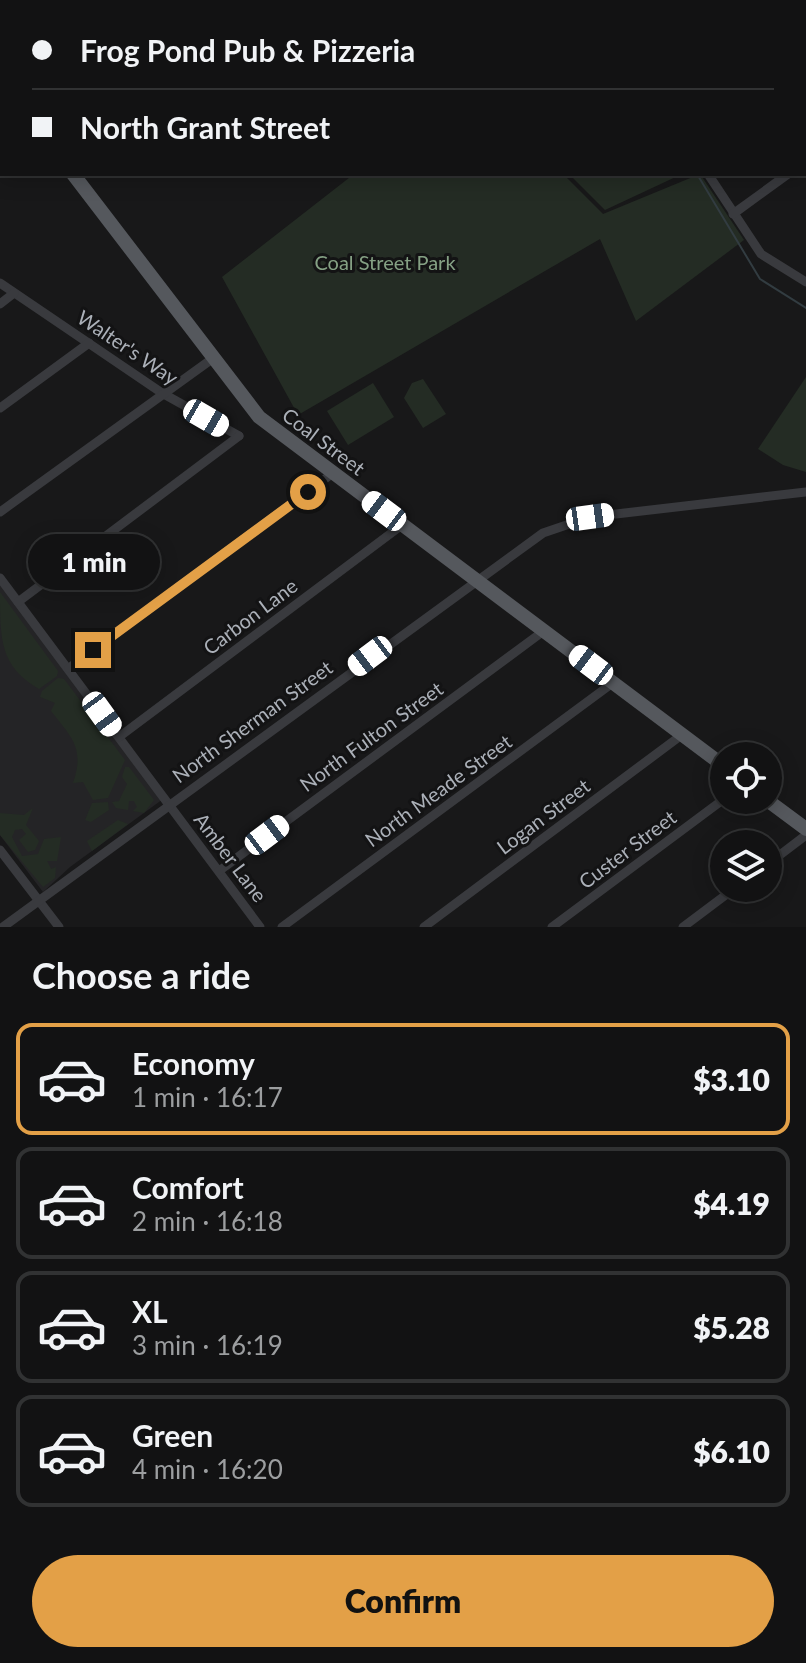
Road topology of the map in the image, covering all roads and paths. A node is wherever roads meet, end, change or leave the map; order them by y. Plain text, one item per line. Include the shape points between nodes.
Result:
1 (75, 176) edge
2 (709, 176) edge
3 (785, 176) edge
4 (733, 214) junction
5 (806, 282) edge
6 (0, 283) edge
7 (14, 293) junction
8 (0, 304) edge
9 (89, 343) junction
10 (212, 359) junction
11 (162, 393) junction
12 (0, 408) edge
13 (333, 473) junction
14 (806, 492) edge
15 (0, 512) edge
16 (402, 525) junction
17 (0, 578) edge
18 (477, 578) junction
19 (18, 602) junction
20 (545, 630) junction
21 (69, 668) junction
22 (614, 682) junction
23 (683, 734) junction
24 (119, 737) junction
25 (710, 755) edge
26 (169, 804) junction
27 (710, 809) edge
28 (782, 811) edge
29 (806, 829) edge
30 (806, 835) edge
31 (0, 850) edge
32 (782, 853) edge
33 (219, 871) junction
34 (39, 900) junction
35 (716, 902) edge
36 (3, 927) edge
37 (59, 927) edge
38 (260, 927) edge
39 (282, 927) edge
40 (424, 927) edge
41 (552, 927) edge
42 (683, 927) edge

1 - 10 main road, Coal Street
2 - 4 street
3 - 4 street
4 - 5 street via 761,254
6 - 7 street, Walter's Way
7 - 8 street
7 - 9 street, Walter's Way
9 - 11 street, Walter's Way
9 - 12 street
10 - 11 street
10 - 13 main road, Coal Street via 259,417
11 - 15 street
11 - 19 street, Walter's Way via 239,436
13 - 16 main road, Coal Street
13 - 21 street
14 - 18 street, North Sherman Street via 590,517 543,533
16 - 18 main road, Coal Street
16 - 24 street, Carbon Lane
17 - 19 street, Amber Lane
18 - 20 main road, Coal Street
18 - 26 street, North Sherman Street
19 - 21 street, Amber Lane
20 - 22 main road, Coal Street
20 - 33 street, North Fulton Street
21 - 24 street, Amber Lane
22 - 23 main road, Coal Street
22 - 39 street, North Meade Street
23 - 25 main road, Coal Street
23 - 40 street, Logan Street
24 - 26 street, Amber Lane
26 - 33 street, Amber Lane
26 - 34 street, North Sherman Street
27 - 41 street, Custer Street
28 - 29 main road
30 - 32 street
31 - 34 street
33 - 38 street, Amber Lane
34 - 36 street, North Sherman Street
34 - 37 street
35 - 42 street

